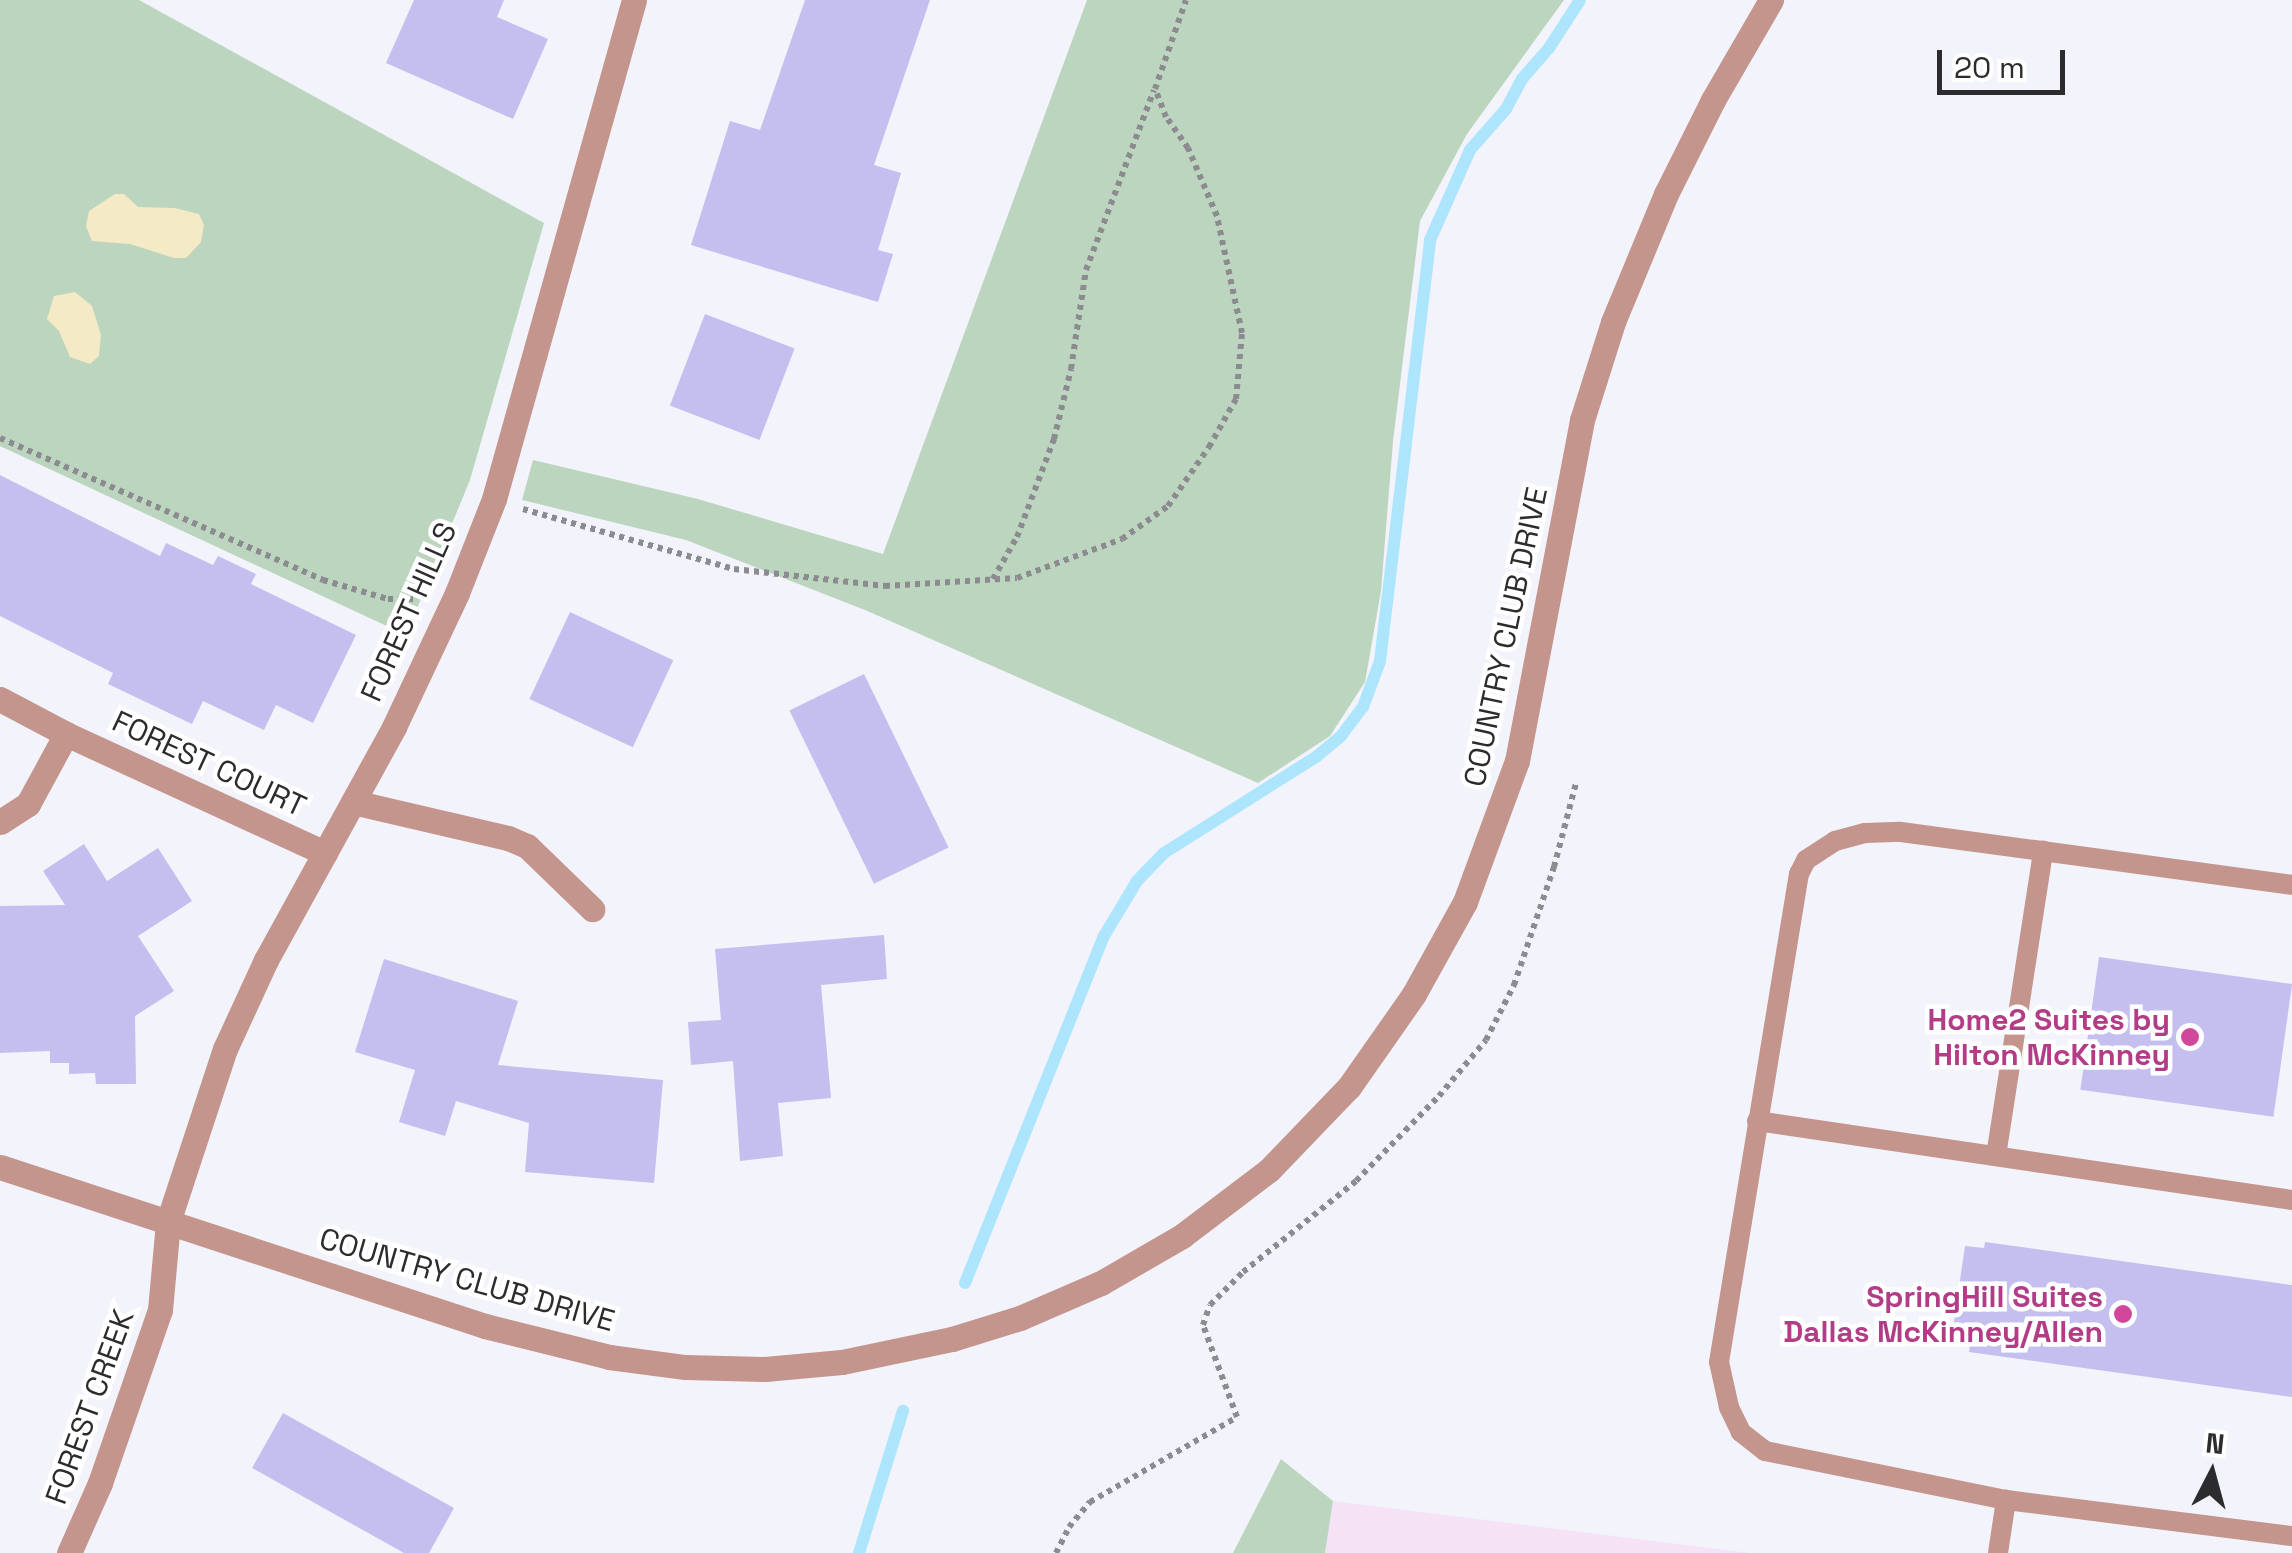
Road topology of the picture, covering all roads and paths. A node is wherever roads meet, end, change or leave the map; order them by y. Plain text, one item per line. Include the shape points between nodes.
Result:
1 (634, 0) edge
2 (1186, 0) edge
3 (1771, 0) edge
4 (1155, 89) junction
5 (0, 438) edge
6 (494, 499) junction
7 (993, 580) junction
8 (456, 592) junction
9 (0, 698) edge
10 (66, 734) junction
11 (1576, 784) dead end
12 (353, 802) junction
13 (0, 822) edge
14 (2043, 851) junction
15 (326, 853) junction
16 (2292, 885) edge
17 (592, 909) dead end
18 (1757, 1121) junction
19 (1996, 1156) junction
20 (0, 1167) edge
21 (2292, 1200) edge
22 (168, 1222) junction
23 (2006, 1500) junction
24 (2292, 1536) edge
25 (69, 1553) edge
26 (1056, 1553) edge
27 (1998, 1553) edge

1 - 6 street, FOREST HILLS
2 - 4 path
3 - 22 street, COUNTRY CLUB DRIVE via 1681,163 1612,322 1582,420 1526,724 1506,798 1465,902 1414,994 1348,1088 1287,1154 1216,1212 1101,1283 1020,1318 882,1356 765,1369 646,1362 562,1347
4 - 7 path via 1086,270 1054,439
4 - 7 path via 1218,216 1242,334 1236,399 1168,506 1122,539 1052,568
5 - 8 path via 323,580 388,599 440,599
6 - 7 path via 734,568 885,586
6 - 8 street, FOREST HILLS
8 - 12 street, FOREST HILLS
9 - 10 street, FOREST COURT
10 - 13 street, FOREST COURT via 38,791
10 - 15 street, FOREST COURT
11 - 26 path via 1514,985 1486,1040 1356,1181 1210,1306 1203,1325 1237,1418 1090,1502
12 - 15 street, FOREST HILLS
12 - 17 street via 527,846
14 - 16 lane
14 - 18 lane via 1883,832 1835,842 1806,860 1793,896
14 - 19 lane
15 - 22 street, FOREST HILLS via 232,1033
18 - 19 lane
18 - 23 lane via 1719,1362 1741,1432 1765,1451 1815,1464
19 - 21 lane
20 - 22 street, COUNTRY CLUB DRIVE
22 - 25 street, FOREST CREEK via 160,1310
23 - 24 lane
23 - 27 lane

